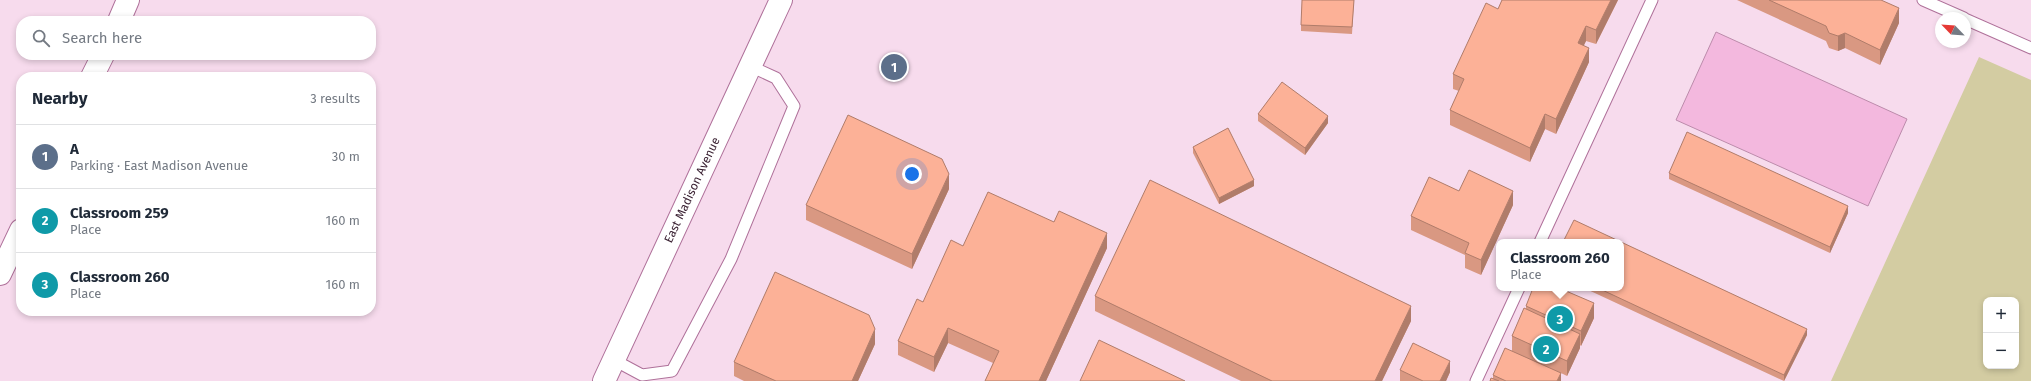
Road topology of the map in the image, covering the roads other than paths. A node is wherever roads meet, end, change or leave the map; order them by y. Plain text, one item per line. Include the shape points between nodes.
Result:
1 (128, 0) edge
2 (781, 0) edge
3 (1652, 0) edge
4 (1923, 0) edge
5 (1950, 12) edge
6 (121, 16) edge
7 (1971, 21) edge
8 (2031, 48) edge
9 (100, 60) edge
10 (750, 66) junction
11 (94, 72) edge
12 (1541, 239) edge
13 (16, 240) edge
14 (0, 274) edge
15 (1518, 291) edge
16 (614, 360) junction
17 (604, 381) edge
18 (1476, 381) edge

1 - 6 street
2 - 10 street, East Madison Avenue
3 - 12 lane
4 - 5 lane
7 - 8 lane
9 - 11 street
10 - 16 street, East Madison Avenue
10 - 16 lane via 776,78 794,106 730,259 672,371 642,375
13 - 14 street
15 - 18 lane
16 - 17 street, East Madison Avenue

